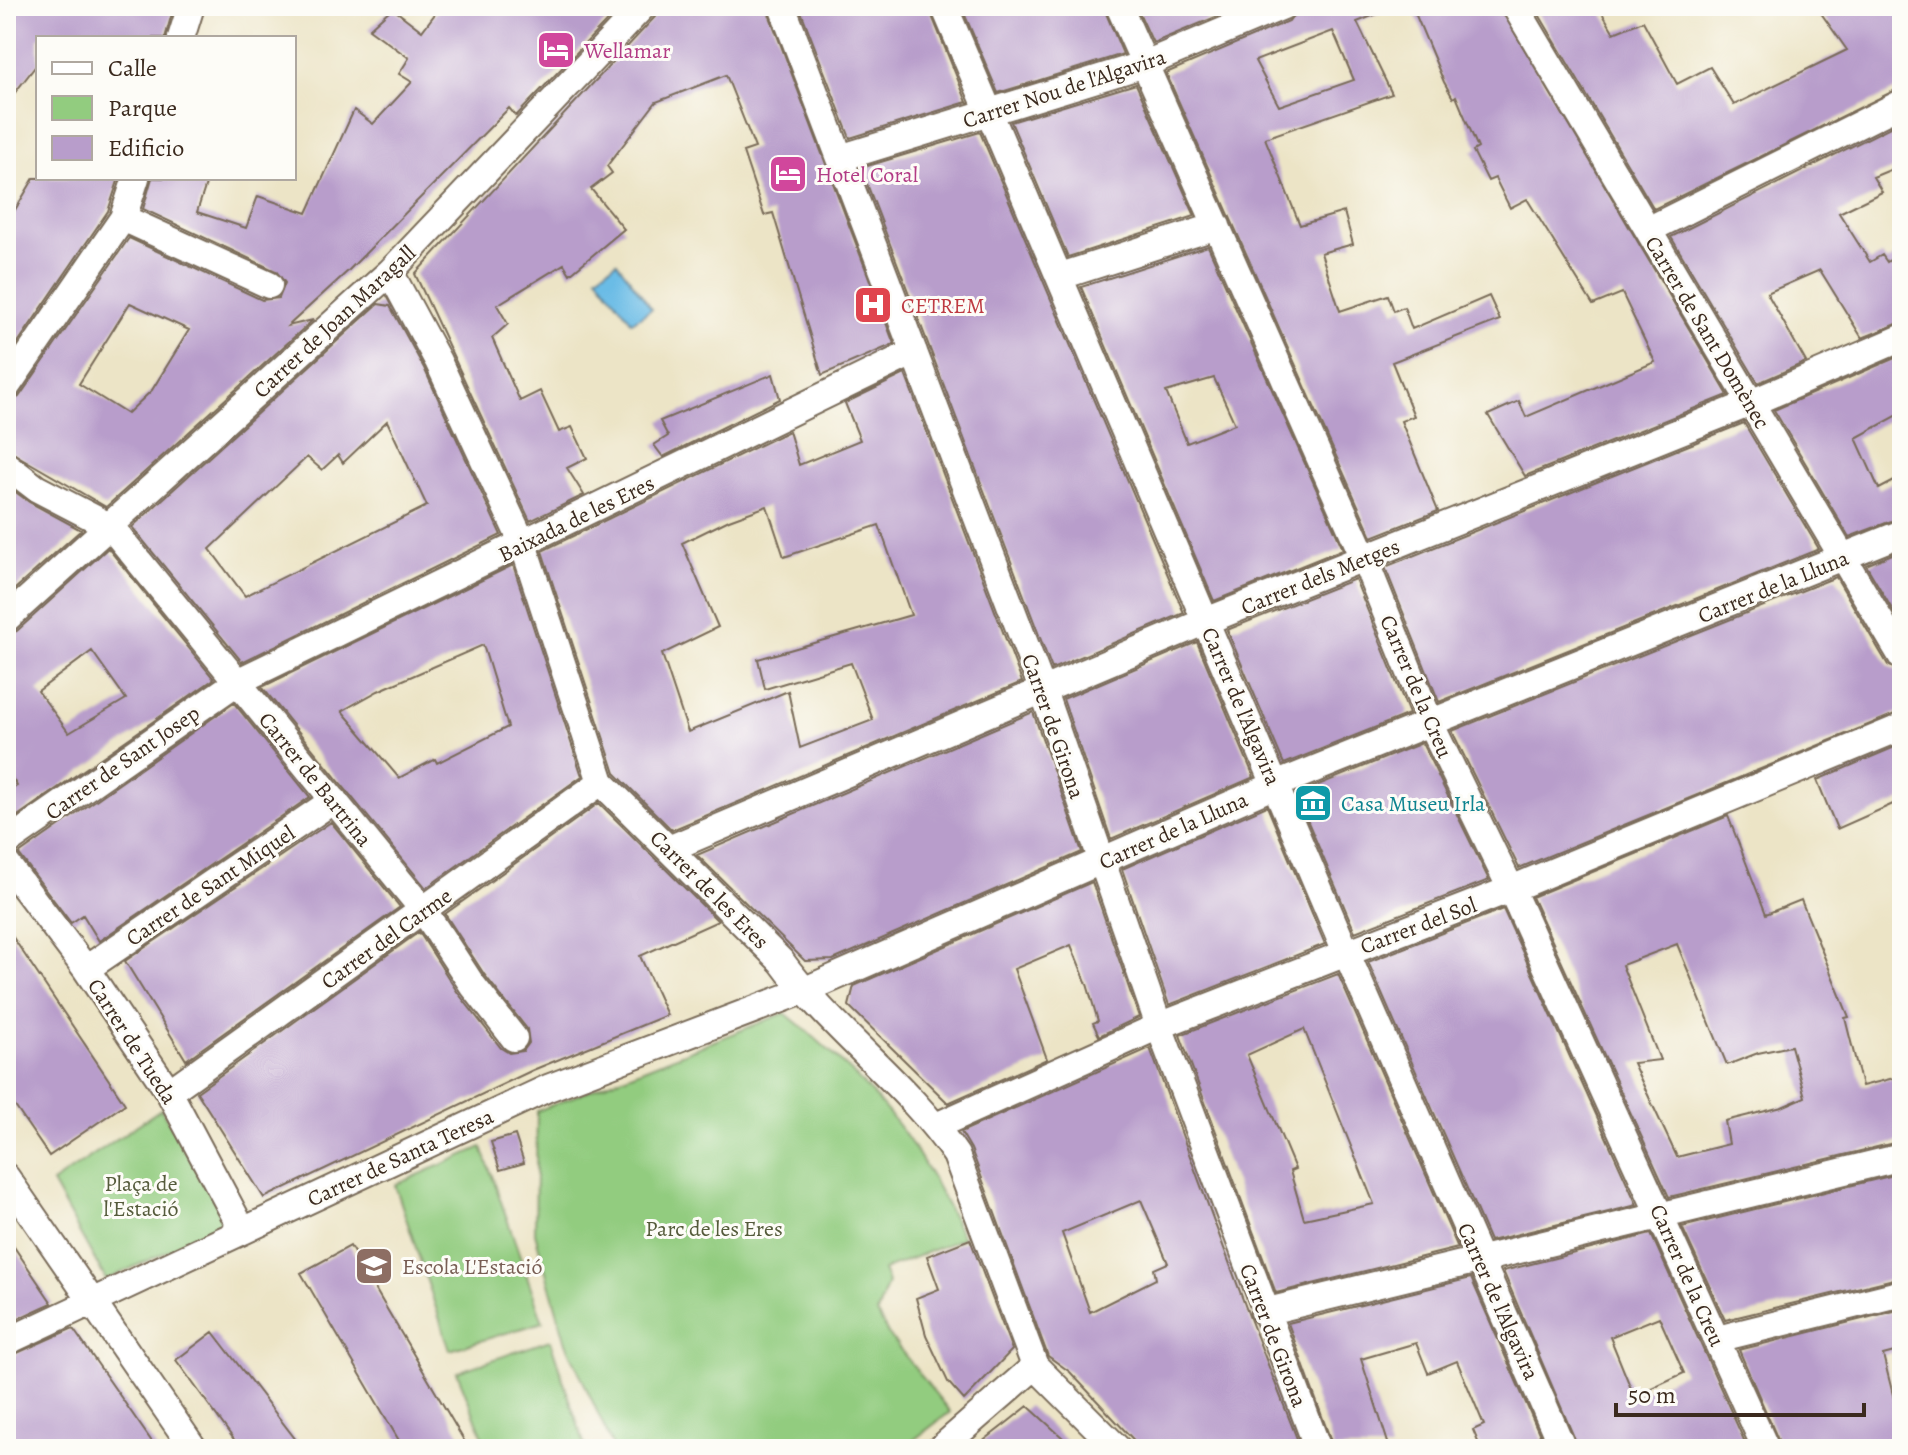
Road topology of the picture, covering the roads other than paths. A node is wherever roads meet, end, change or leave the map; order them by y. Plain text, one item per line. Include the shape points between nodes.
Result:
1 (191, 6) edge
2 (643, 6) edge
3 (782, 6) edge
4 (944, 6) edge
5 (1119, 6) edge
6 (1283, 6) edge
7 (1515, 6) edge
8 (182, 36) edge
9 (1145, 64) junction
10 (1902, 103) edge
11 (991, 113) junction
12 (840, 158) junction
13 (135, 180) edge
14 (123, 218) junction
15 (1217, 226) junction
16 (1648, 230) junction
17 (390, 272) junction
18 (1061, 276) junction
19 (269, 285) dead end
20 (1902, 338) edge
21 (914, 352) junction
22 (6, 388) edge
23 (1751, 403) junction
24 (6, 465) edge
25 (111, 527) junction
26 (1902, 533) edge
27 (523, 544) junction
28 (1843, 557) junction
29 (1364, 558) junction
30 (6, 619) edge
31 (1206, 621) junction
32 (1902, 657) edge
33 (237, 682) junction
34 (1043, 691) junction
35 (1431, 725) junction
36 (1902, 727) edge
37 (601, 782) junction
38 (1275, 785) junction
39 (334, 800) junction
40 (6, 843) edge
41 (671, 848) junction
42 (1101, 862) junction
43 (6, 863) edge
44 (1511, 889) junction
45 (424, 911) junction
46 (1346, 952) junction
47 (86, 969) junction
48 (803, 991) junction
49 (1159, 1026) junction
50 (514, 1038) dead end
51 (169, 1092) junction
52 (936, 1126) junction
53 (1902, 1157) edge
54 (6, 1177) edge
55 (1662, 1216) junction
56 (243, 1231) junction
57 (1481, 1261) junction
58 (1902, 1293) edge
59 (90, 1302) junction
60 (1264, 1312) junction
61 (1717, 1339) junction
62 (6, 1342) edge
63 (1035, 1366) junction
64 (189, 1447) edge
65 (940, 1449) edge
66 (1118, 1449) edge
67 (1318, 1449) edge
68 (1563, 1449) edge
69 (1766, 1449) edge

1 - 8 street
2 - 17 street, Carrer de Joan Maragall
3 - 12 street, Carrer de Girona
4 - 11 street, Carrer de l'Algavira
5 - 9 street, Carrer de la Creu
6 - 9 street, Carrer Nou de l'Algavira
7 - 16 street, Carrer de Sant Domènec
9 - 11 street, Carrer Nou de l'Algavira
9 - 15 street, Carrer de la Creu
10 - 16 street
11 - 12 street, Carrer Nou de l'Algavira
11 - 18 street, Carrer de l'Algavira
12 - 21 street, Carrer de Girona
13 - 14 street
14 - 19 street
14 - 22 street
15 - 18 street
15 - 29 street, Carrer de la Creu
16 - 23 street, Carrer de Sant Domènec
17 - 25 street, Carrer de Joan Maragall
17 - 27 street, Carrer de les Eres via 438,361
18 - 31 street, Carrer de l'Algavira
20 - 23 street, Carrer dels Metges
21 - 27 street, Baixada de les Eres
21 - 34 street, Carrer de Girona
23 - 28 street, Carrer de Sant Domènec
23 - 29 street, Carrer dels Metges
24 - 25 street via 36,488
25 - 30 street, Carrer de Joan Maragall
25 - 33 street, Carrer de Bartrina
26 - 28 street, Carrer de la Lluna
27 - 33 street, Baixada de les Eres
27 - 37 street, Carrer de les Eres
28 - 32 street, Carrer de Sant Domènec
28 - 35 street, Carrer de la Lluna
29 - 31 street, Carrer dels Metges
29 - 35 street, Carrer de la Creu
31 - 34 street, Carrer dels Metges
31 - 38 street, Carrer de l'Algavira
33 - 39 street, Carrer de Bartrina
33 - 40 street, Carrer de Sant Josep
34 - 41 street, Carrer dels Metges
34 - 42 street, Carrer de Girona
35 - 38 street, Carrer de la Lluna
35 - 44 street, Carrer de la Creu
36 - 44 street, Carrer del Sol
37 - 41 street, Carrer de les Eres
37 - 45 street, Carrer del Carme
38 - 42 street, Carrer de la Lluna
38 - 46 street, Carrer de l'Algavira
39 - 45 street, Carrer de Bartrina
39 - 47 street, Carrer de Sant Miquel
41 - 48 street, Carrer de les Eres via 781,961
42 - 48 street, Carrer de la Lluna
42 - 49 street, Carrer de Girona
43 - 47 street, Carrer de Tueda
44 - 46 street, Carrer del Sol
44 - 55 street, Carrer de la Creu
45 - 50 street, Carrer de Bartrina
45 - 51 street, Carrer del Carme
46 - 49 street, Carrer del Sol
46 - 57 street, Carrer de l'Algavira
47 - 51 street, Carrer de Tueda
48 - 52 street, Carrer de les Eres
48 - 56 street, Carrer de Santa Teresa via 548,1088
49 - 52 street, Carrer del Sol
49 - 60 street, Carrer de Girona
51 - 56 street, Carrer de Tueda
52 - 63 street, Carrer de les Eres via 956,1155
53 - 55 street
54 - 59 street
55 - 57 street
55 - 61 street, Carrer de la Creu
56 - 59 street, Carrer de Santa Teresa
57 - 60 street
57 - 68 street, Carrer de l'Algavira
58 - 61 street
59 - 62 street, Carrer de Santa Teresa
59 - 64 street
60 - 67 street, Carrer de Girona
61 - 69 street, Carrer de la Creu
63 - 65 street
63 - 66 street, Carrer de les Eres

